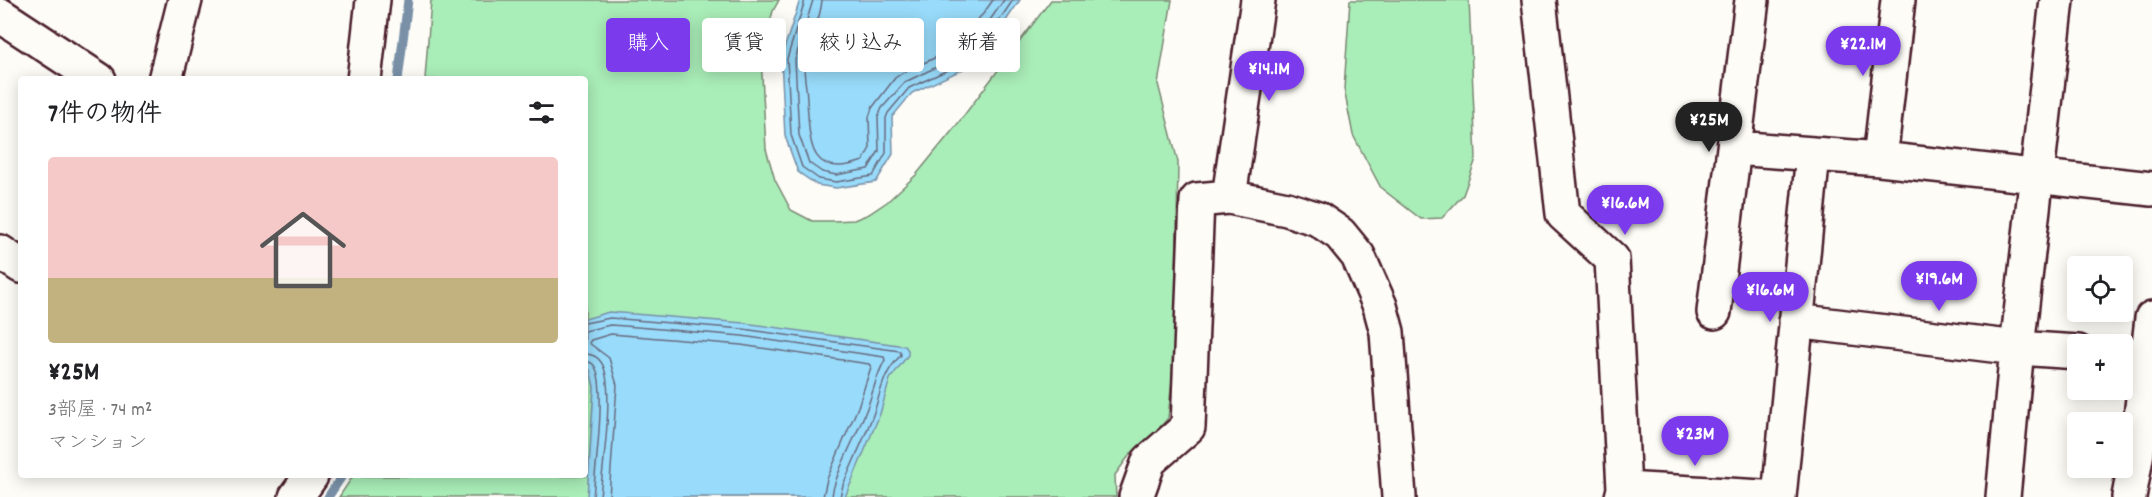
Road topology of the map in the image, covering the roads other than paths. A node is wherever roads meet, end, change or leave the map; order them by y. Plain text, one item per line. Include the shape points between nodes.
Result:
1 (185, 0) edge
2 (373, 0) edge
3 (1258, 0) edge
4 (1539, 0) edge
5 (1752, 0) edge
6 (1898, 0) edge
7 (2057, 0) edge
8 (0, 15) edge
9 (93, 76) edge
10 (166, 76) edge
11 (364, 76) edge
12 (1735, 148) junction
13 (1813, 154) junction
14 (1880, 159) junction
15 (2038, 176) junction
16 (2152, 189) edge
17 (1229, 197) junction
18 (0, 252) edge
19 (18, 264) edge
20 (1714, 312) dead end
21 (2152, 318) edge
22 (1796, 321) junction
23 (2017, 348) junction
24 (2067, 351) edge
25 (2135, 356) edge
26 (2144, 452) edge
27 (1623, 493) edge
28 (1136, 497) edge
29 (1399, 497) edge
30 (1762, 497) edge
31 (1779, 497) edge
32 (2003, 497) edge
33 (2129, 497) edge

1 - 10 street
2 - 11 street
3 - 17 street
4 - 27 street via 1563,214 1612,259
5 - 12 street
6 - 14 street
7 - 15 street
8 - 9 street
12 - 13 street
12 - 20 street
13 - 14 street
13 - 22 street
14 - 15 street
15 - 16 street
15 - 23 street
17 - 28 street via 1197,200 1188,427 1149,461
17 - 29 street via 1318,219 1340,234 1358,256 1388,332
18 - 19 street
21 - 25 street
22 - 23 street
22 - 31 street
23 - 24 street
23 - 32 street
25 - 26 street
26 - 33 street
27 - 30 street

